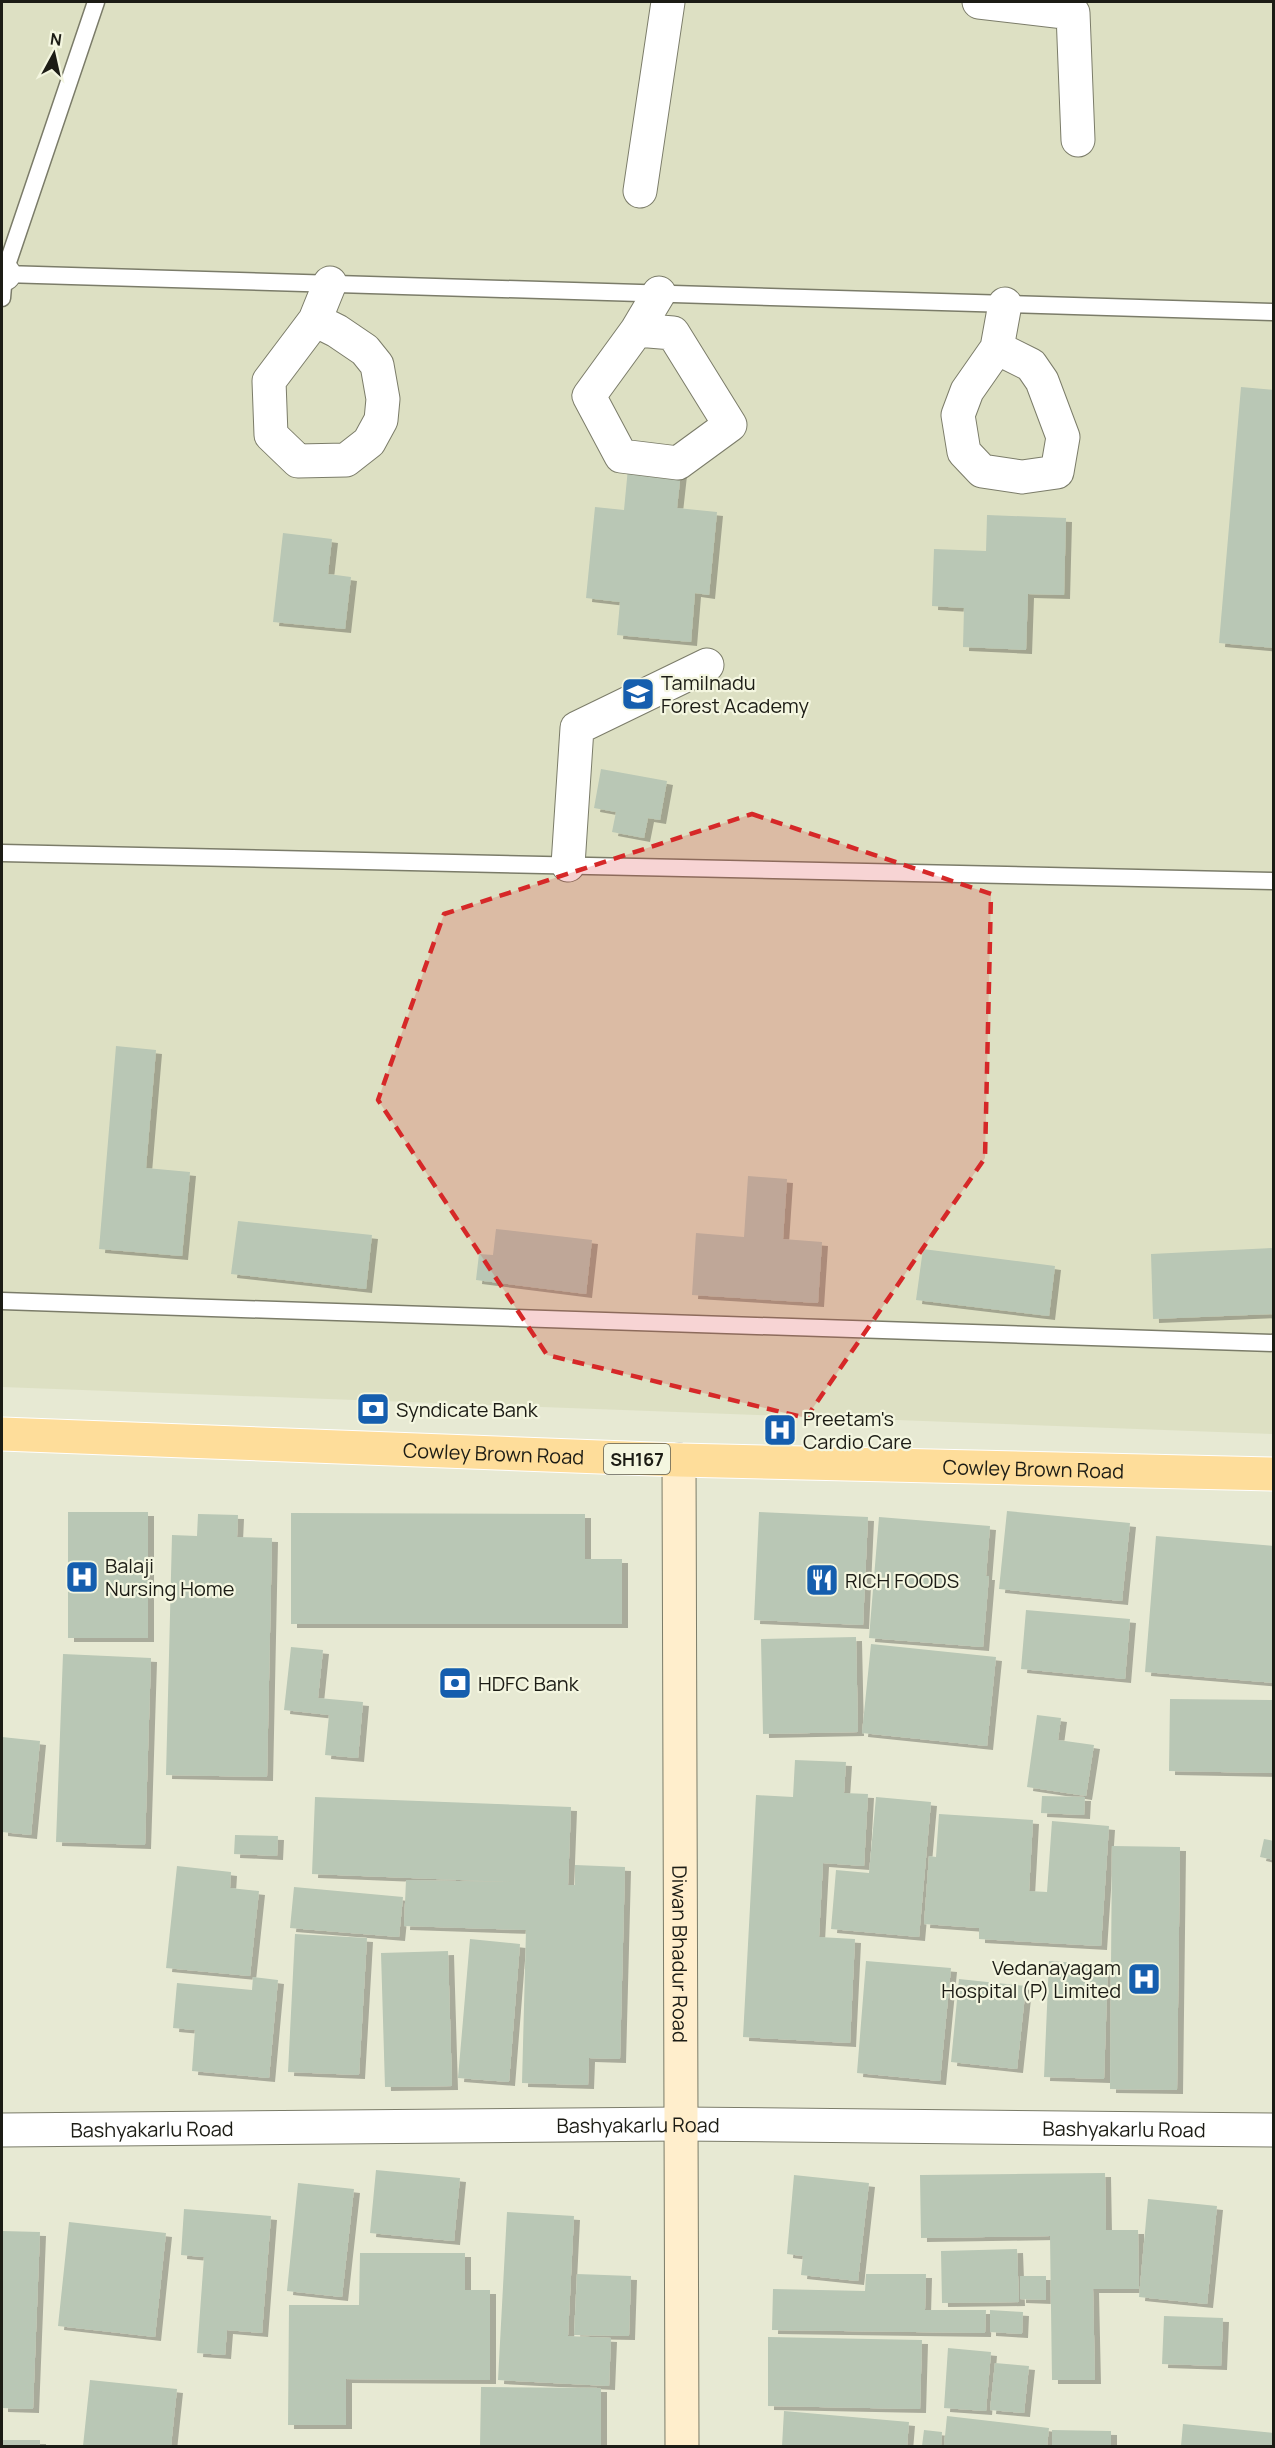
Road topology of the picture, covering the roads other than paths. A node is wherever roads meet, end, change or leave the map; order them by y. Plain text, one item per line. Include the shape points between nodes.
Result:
1 (96, 2) edge
2 (668, 2) edge
3 (979, 2) edge
4 (1078, 140) dead end
5 (640, 191) dead end
6 (2, 282) edge
7 (330, 284) junction
8 (659, 293) junction
9 (1005, 304) junction
10 (1274, 312) edge
11 (315, 320) dead end
12 (637, 330) junction
13 (997, 348) dead end
14 (707, 665) dead end
15 (2, 853) edge
16 (568, 865) junction
17 (1274, 881) edge
18 (2, 1301) edge
19 (1274, 1343) edge
20 (2, 1434) edge
21 (679, 1460) junction
22 (1274, 1474) edge
23 (680, 2124) junction
24 (2, 2130) edge
25 (1274, 2130) edge
26 (682, 2446) edge

1 - 6 lane
2 - 5 street
3 - 4 street via 1073,13
6 - 7 lane
7 - 8 lane
7 - 11 street
8 - 9 lane
8 - 12 street
9 - 10 lane
9 - 13 street
12 - 12 street via 589,396 621,456 678,463 730,424 673,333
14 - 16 street via 577,728
15 - 16 lane
16 - 17 lane
18 - 19 lane
20 - 21 main road, Cowley Brown Road / SH167
21 - 22 main road, Cowley Brown Road / SH167
21 - 23 street, Diwan Bhadur Road
23 - 24 street, Bashyakarlu Road
23 - 25 street, Bashyakarlu Road
23 - 26 street, Diwan Bhadur Road

